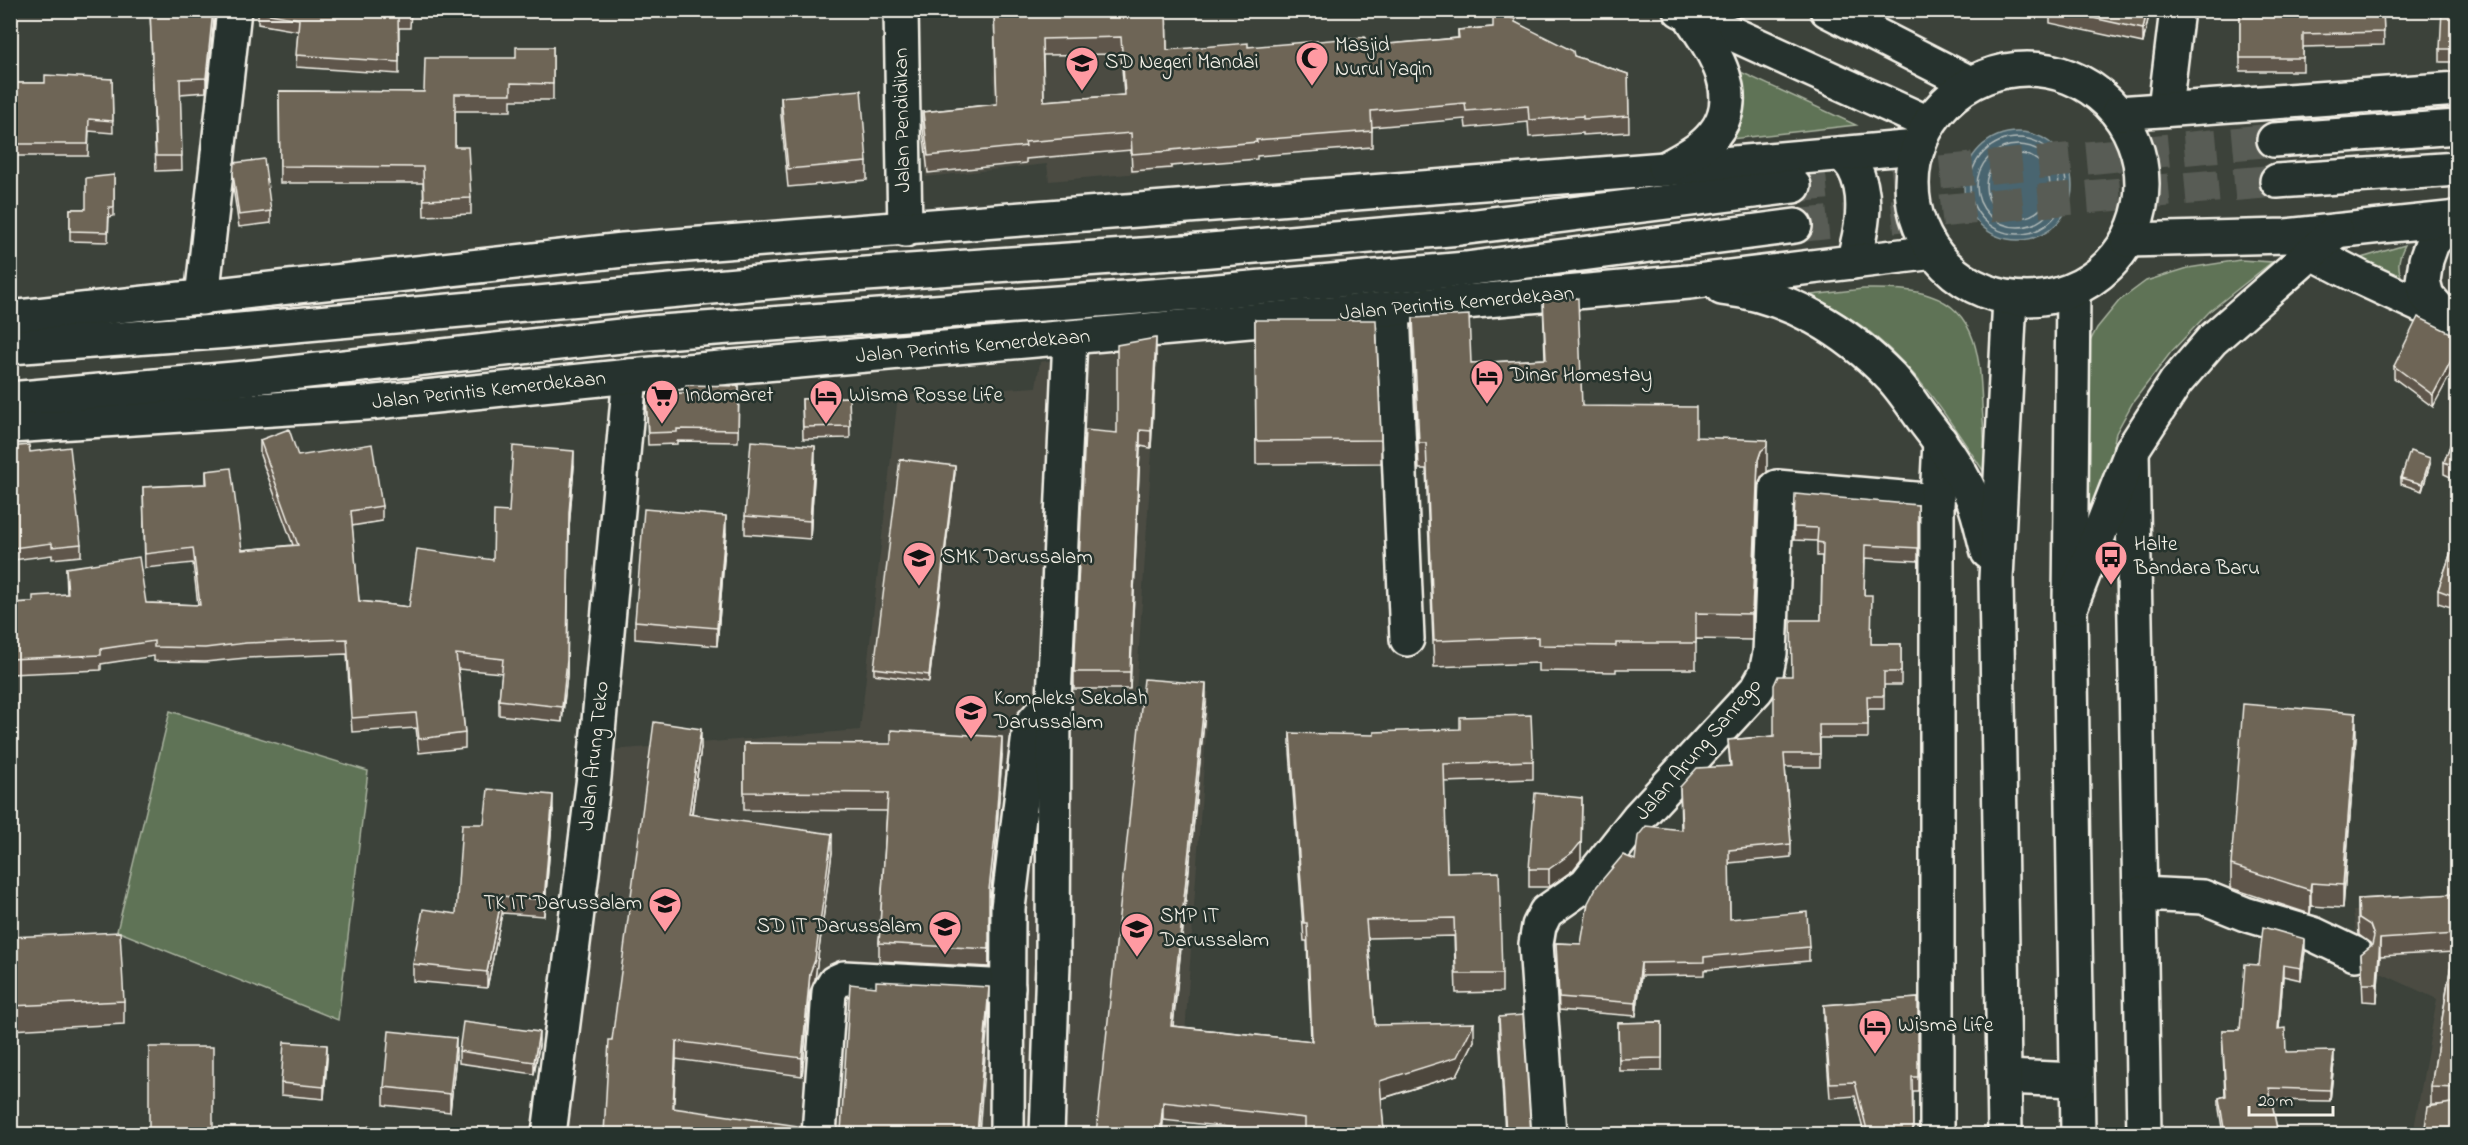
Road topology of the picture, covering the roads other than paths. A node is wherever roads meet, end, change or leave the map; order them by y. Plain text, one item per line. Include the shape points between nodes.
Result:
1 (234, 10) edge
2 (901, 10) edge
3 (1827, 10) edge
4 (2177, 10) edge
5 (1685, 13) edge
6 (1968, 82) junction
7 (2457, 89) edge
8 (2165, 108) junction
9 (2118, 113) junction
10 (2457, 127) edge
11 (1922, 134) junction
12 (2274, 140) tunnel mouth
13 (1842, 154) junction
14 (2457, 169) edge
15 (1665, 170) junction
16 (2277, 181) tunnel mouth
17 (1794, 186) tunnel mouth
18 (2456, 218) edge
19 (1795, 226) tunnel mouth
20 (905, 230) junction
21 (2336, 231) junction
22 (2128, 240) junction
23 (1934, 252) junction
24 (2311, 252) junction
25 (1853, 262) junction
26 (1675, 283) junction
27 (2073, 290) junction
28 (202, 298) junction
29 (2010, 298) junction
30 (1393, 310) junction
31 (10, 318) edge
32 (2452, 320) edge
33 (1070, 338) junction
34 (10, 347) edge
35 (630, 376) junction
36 (10, 399) edge
37 (10, 426) edge
38 (1940, 441) junction
39 (2132, 450) junction
40 (1937, 501) junction
41 (1996, 579) junction
42 (2070, 608) junction
43 (1407, 639) dead end
44 (1054, 699) junction
45 (2140, 894) junction
46 (2355, 954) dead end
47 (1053, 963) junction
48 (1007, 974) junction
49 (2004, 1077) junction
50 (2077, 1080) junction
51 (549, 1134) edge
52 (819, 1134) edge
53 (1007, 1134) edge
54 (1047, 1134) edge
55 (1549, 1134) edge
56 (1937, 1134) edge
57 (2006, 1134) edge
58 (2078, 1134) edge
59 (2144, 1134) edge

1 - 28 main road
2 - 20 main road, Jalan Pendidikan
3 - 6 main road
4 - 8 main road
5 - 11 main road
5 - 15 main road via 1715,53 1728,98 1715,134
6 - 9 main road via 2000,70 2057,72 2091,87
6 - 11 main road
7 - 8 main road
8 - 9 main road
9 - 22 main road via 2136,147 2143,175 2140,204
10 - 12 main road
11 - 13 main road
11 - 23 main road via 1913,165 1912,194 1917,219
13 - 15 main road
13 - 25 main road via 1854,169 1863,199 1861,235
14 - 16 main road
15 - 20 main road
17 - 34 main road via 1460,228 800,279
18 - 21 main road
18 - 32 main road via 2432,243 2423,281 2427,296
19 - 36 main road, Jalan Perintis Kemerdekaan via 1466,269 648,333 245,378
20 - 28 main road via 623,250
21 - 22 main road
21 - 24 main road
22 - 27 main road via 2105,270
23 - 25 main road, Jalan Perintis Kemerdekaan
23 - 29 main road via 1975,287
24 - 32 main road
24 - 39 main road via 2212,340 2176,382
25 - 26 main road, Jalan Perintis Kemerdekaan
26 - 30 main road, Jalan Perintis Kemerdekaan
26 - 38 main road via 1749,291 1816,318 1860,347 1893,380
27 - 29 main road via 2053,297
27 - 42 main road
28 - 31 main road
29 - 41 main road
30 - 33 main road, Jalan Perintis Kemerdekaan
30 - 43 main road
33 - 35 main road, Jalan Perintis Kemerdekaan
33 - 44 main road
35 - 37 main road, Jalan Perintis Kemerdekaan via 366,403
35 - 51 main road, Jalan Arung Teko via 594,777
38 - 40 main road
38 - 41 main road via 1973,500
39 - 42 main road
39 - 45 main road
40 - 55 main road, Jalan Arung Sanrego via 1777,487 1770,653 1757,689 1638,818 1586,884 1546,912 1539,926 1536,944
40 - 56 main road
41 - 49 main road
42 - 50 main road
44 - 47 main road
44 - 48 main road via 1032,724 1029,734 1008,908
45 - 46 main road via 2203,897 2313,934
45 - 59 main road
47 - 48 main road
47 - 54 main road
48 - 52 main road via 844,978 835,982 829,992
48 - 53 main road
49 - 50 main road
49 - 57 main road
50 - 58 main road

